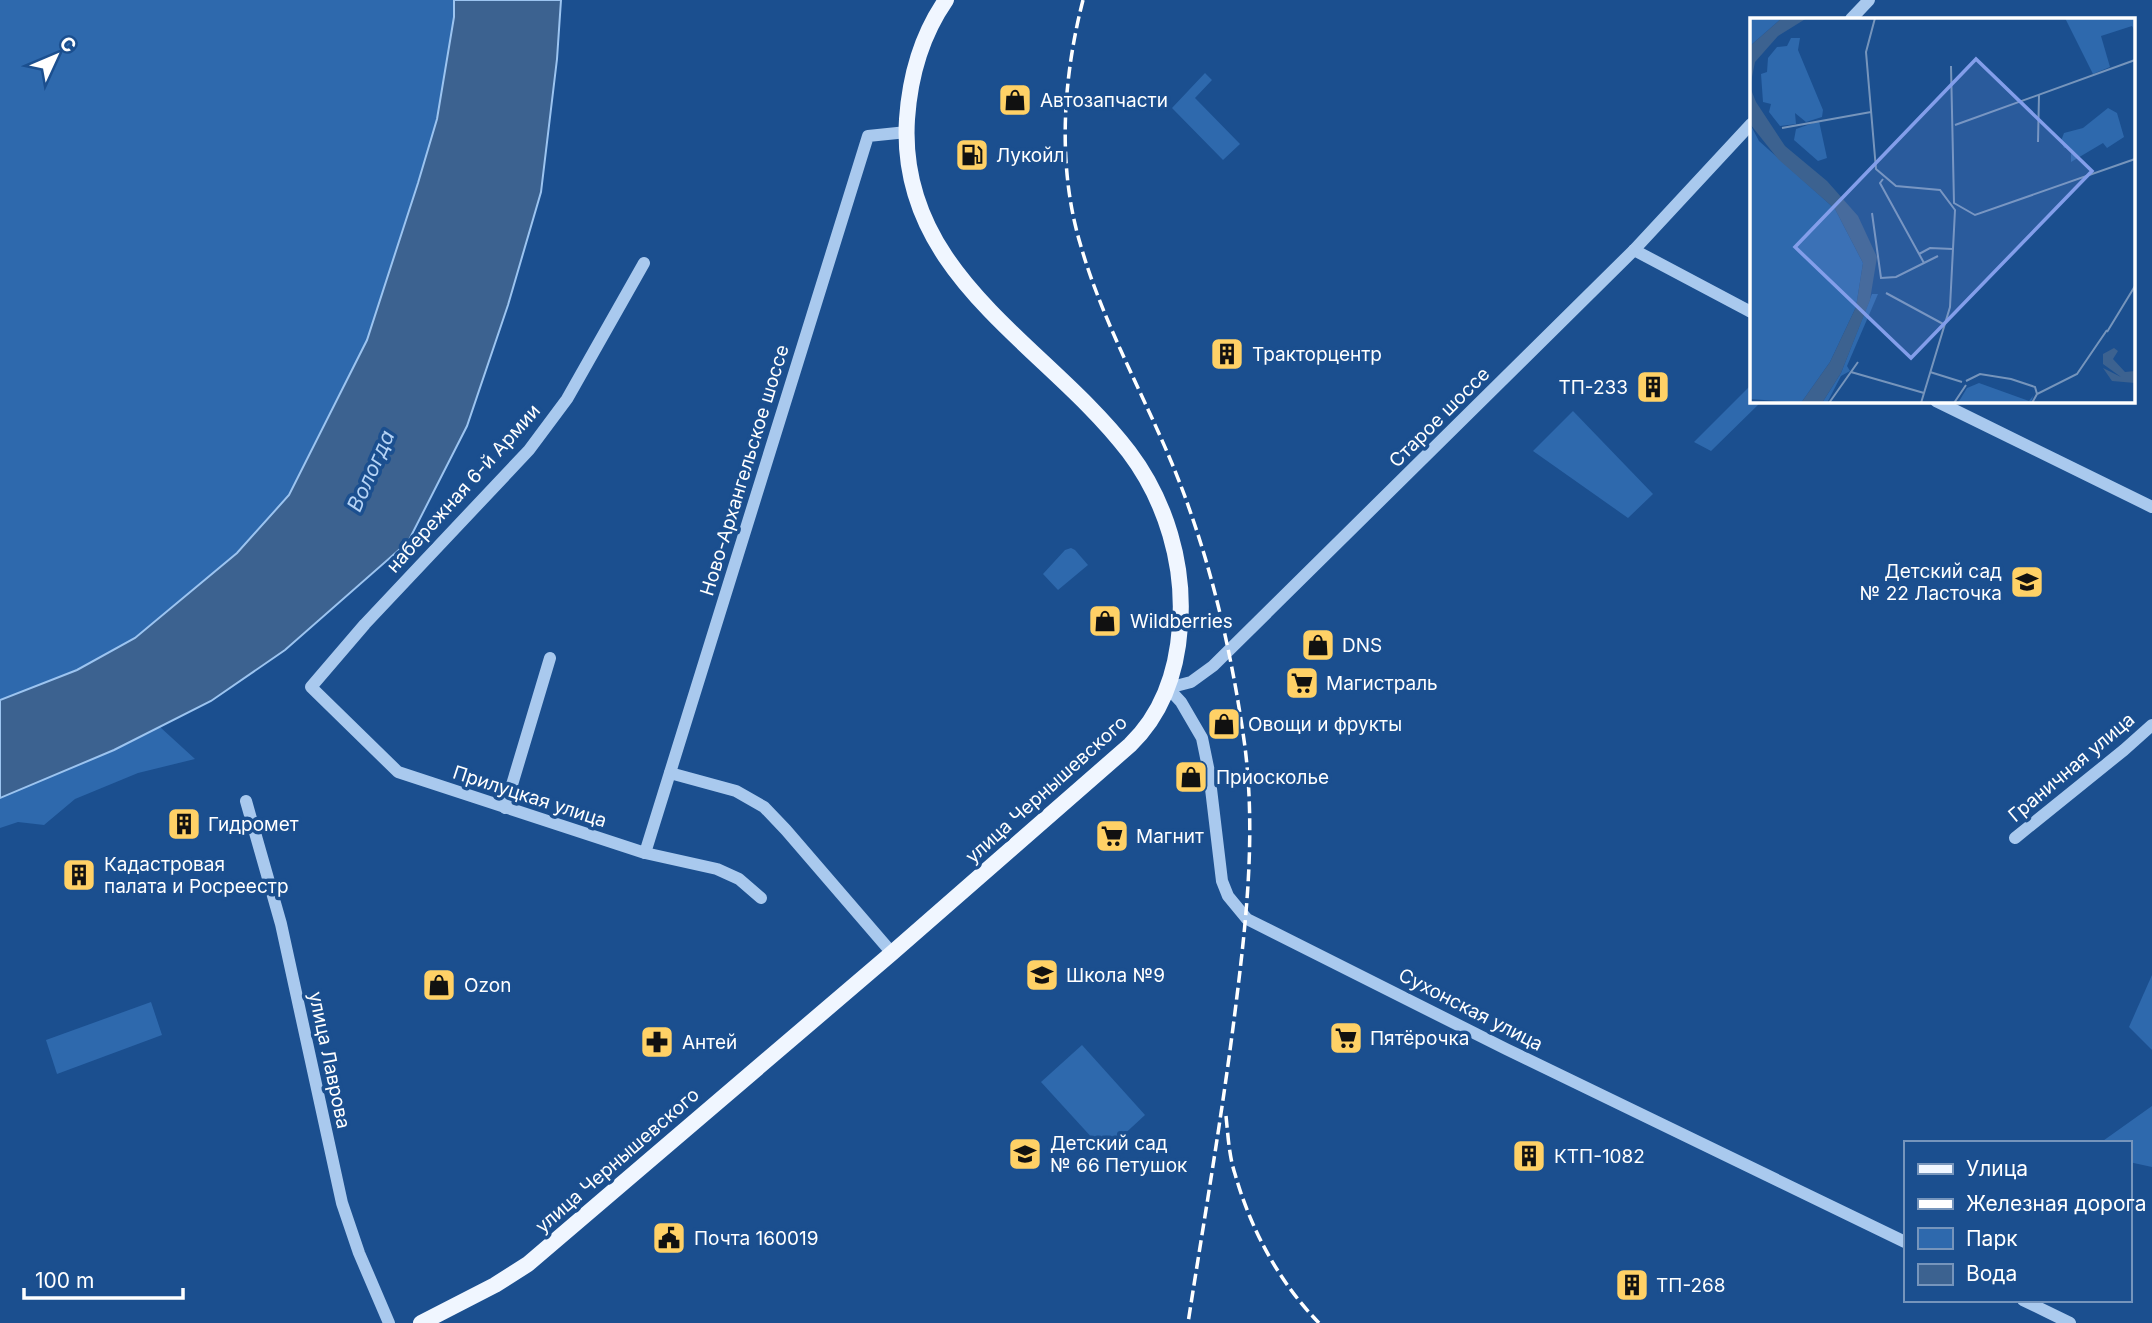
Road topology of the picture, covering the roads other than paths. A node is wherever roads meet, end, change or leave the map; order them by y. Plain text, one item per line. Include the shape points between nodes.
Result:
1 (946, 0) edge
2 (1869, 0) edge
3 (1851, 18) edge
4 (1750, 125) edge
5 (907, 132) junction
6 (1634, 250) junction
7 (644, 262) dead end
8 (1750, 311) edge
9 (1938, 402) edge
10 (2152, 507) edge
11 (550, 658) dead end
12 (311, 687) joint
13 (1168, 688) junction
14 (2152, 725) edge
15 (670, 773) junction
16 (246, 801) dead end
17 (505, 808) junction
18 (2015, 838) dead end
19 (645, 853) junction
20 (761, 898) dead end
21 (892, 953) junction
22 (1904, 1242) edge
23 (2027, 1302) edge
24 (389, 1323) edge
25 (421, 1323) edge
26 (2070, 1323) edge

1 - 5 main road, улица Чернышевского via 916,62
2 - 3 street
4 - 6 street, Старое шоссе
5 - 13 main road, улица Чернышевского via 911,174 940,250 983,305 1104,422 1130,453 1155,496 1170,531 1180,583 1179,648
5 - 15 street, Ново-Архангельское шоссе via 868,136
6 - 8 street
6 - 13 street, Старое шоссе via 1213,666 1191,682
7 - 12 street, набережная 6-й Армии via 567,399 528,450
9 - 10 street
11 - 17 street
12 - 17 street, Прилуцкая улица via 398,772
13 - 21 main road, улица Чернышевского via 1156,713 1130,745
13 - 22 street, Сухонская улица via 1202,738 1222,881 1247,919
14 - 18 street, Граничная улица
15 - 19 street, Ново-Архангельское шоссе
15 - 21 street via 736,791 764,807
16 - 24 street, улица Лаврова via 281,924 342,1203
17 - 19 street, Прилуцкая улица
19 - 20 street, Прилуцкая улица via 717,869 739,879
21 - 25 main road, улица Чернышевского via 528,1264
23 - 26 street

